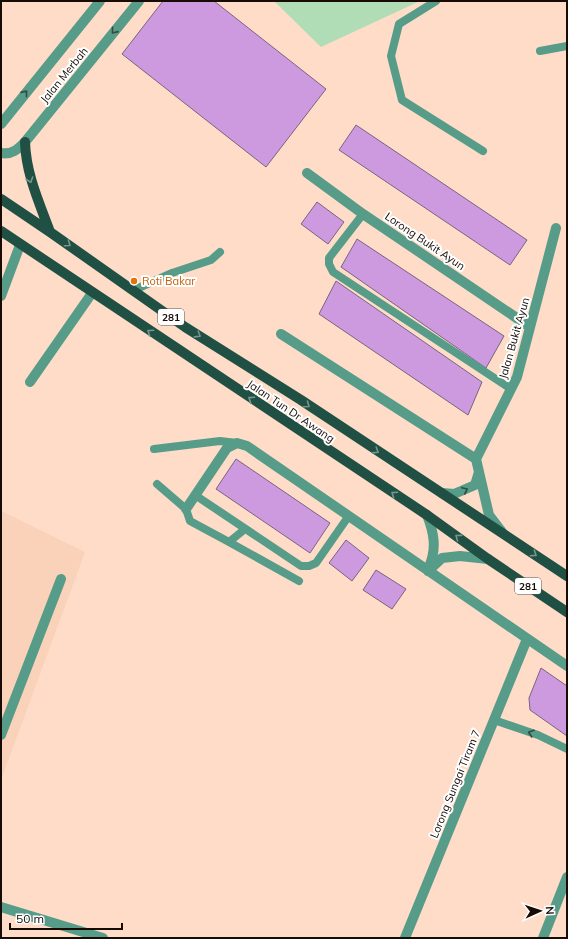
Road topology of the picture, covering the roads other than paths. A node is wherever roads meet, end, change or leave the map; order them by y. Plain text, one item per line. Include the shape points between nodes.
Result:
1 (100, 1) edge
2 (139, 1) edge
3 (436, 1) edge
4 (567, 46) edge
5 (540, 51) dead end
6 (1, 124) edge
7 (25, 142) junction
8 (483, 151) dead end
9 (1, 153) edge
10 (307, 172) dead end
11 (1, 199) edge
12 (362, 214) junction
13 (556, 228) dead end
14 (1, 231) edge
15 (50, 232) junction
16 (20, 245) junction
17 (220, 252) dead end
18 (134, 290) junction
19 (92, 293) junction
20 (1, 296) edge
21 (530, 327) junction
22 (281, 334) dead end
23 (30, 382) dead end
24 (511, 389) junction
25 (237, 443) junction
26 (154, 449) dead end
27 (476, 459) junction
28 (479, 472) junction
29 (157, 484) dead end
30 (442, 493) junction
31 (195, 495) junction
32 (186, 509) junction
33 (427, 514) junction
34 (348, 517) junction
35 (245, 529) junction
36 (502, 532) junction
37 (229, 542) junction
38 (488, 559) junction
39 (428, 571) junction
40 (567, 576) edge
41 (61, 579) dead end
42 (300, 581) dead end
43 (567, 612) edge
44 (527, 639) junction
45 (567, 666) edge
46 (494, 720) junction
47 (1, 735) edge
48 (567, 749) edge
49 (567, 877) edge
50 (1, 907) edge
51 (103, 938) edge
52 (405, 938) edge
53 (543, 938) edge

6 -> 1 street, Jalan Merbah
2 -> 7 street, Jalan Merbah
3 - 8 lane via 399,24 391,56 402,100
4 - 5 lane
7 - 9 street, Jalan Merbah via 16,151
7 -> 15 main road via 29,177
10 - 12 street, Lorong Bukit Ayun
11 - 15 main road, Jalan Tun Dr Awang / 281
12 - 21 street, Lorong Bukit Ayun
12 - 24 lane via 329,258 333,272
13 - 21 street, Jalan Bukit Ayun
14 - 16 main road, Jalan Tun Dr Awang / 281
15 -> 18 main road, Jalan Tun Dr Awang / 281
16 - 19 main road, Jalan Tun Dr Awang / 281
16 - 20 street
17 - 18 lane via 211,260 172,273
18 -> 30 main road, Jalan Tun Dr Awang / 281 via 185,327
19 - 23 street
33 -> 19 main road, Jalan Tun Dr Awang / 281
21 - 24 street, Jalan Bukit Ayun via 517,377
22 - 27 street
24 - 27 street, Jalan Bukit Ayun
25 - 26 lane via 220,441
25 - 31 street via 227,448
25 - 34 street via 248,446
27 - 28 street
30 -> 28 street via 454,494 475,485
28 - 36 street via 490,516
29 - 32 lane
30 - 36 main road, Jalan Tun Dr Awang / 281
31 - 32 street
31 - 35 lane
32 - 37 lane via 190,522
38 -> 33 main road, Jalan Tun Dr Awang / 281
33 - 39 street via 434,534 434,555
34 - 35 lane via 316,563 309,566 301,566
34 - 39 street
35 - 37 lane
36 -> 40 main road, Jalan Tun Dr Awang / 281
37 - 42 lane
38 - 39 street via 460,556 442,558
38 - 43 main road, Jalan Tun Dr Awang / 281
39 - 44 street
41 - 47 street
44 - 45 street
44 - 46 street, Lorong Sungai Tiram 7
48 -> 46 lane via 538,735
46 - 52 street, Lorong Sungai Tiram 7
49 - 53 street
50 - 51 street

